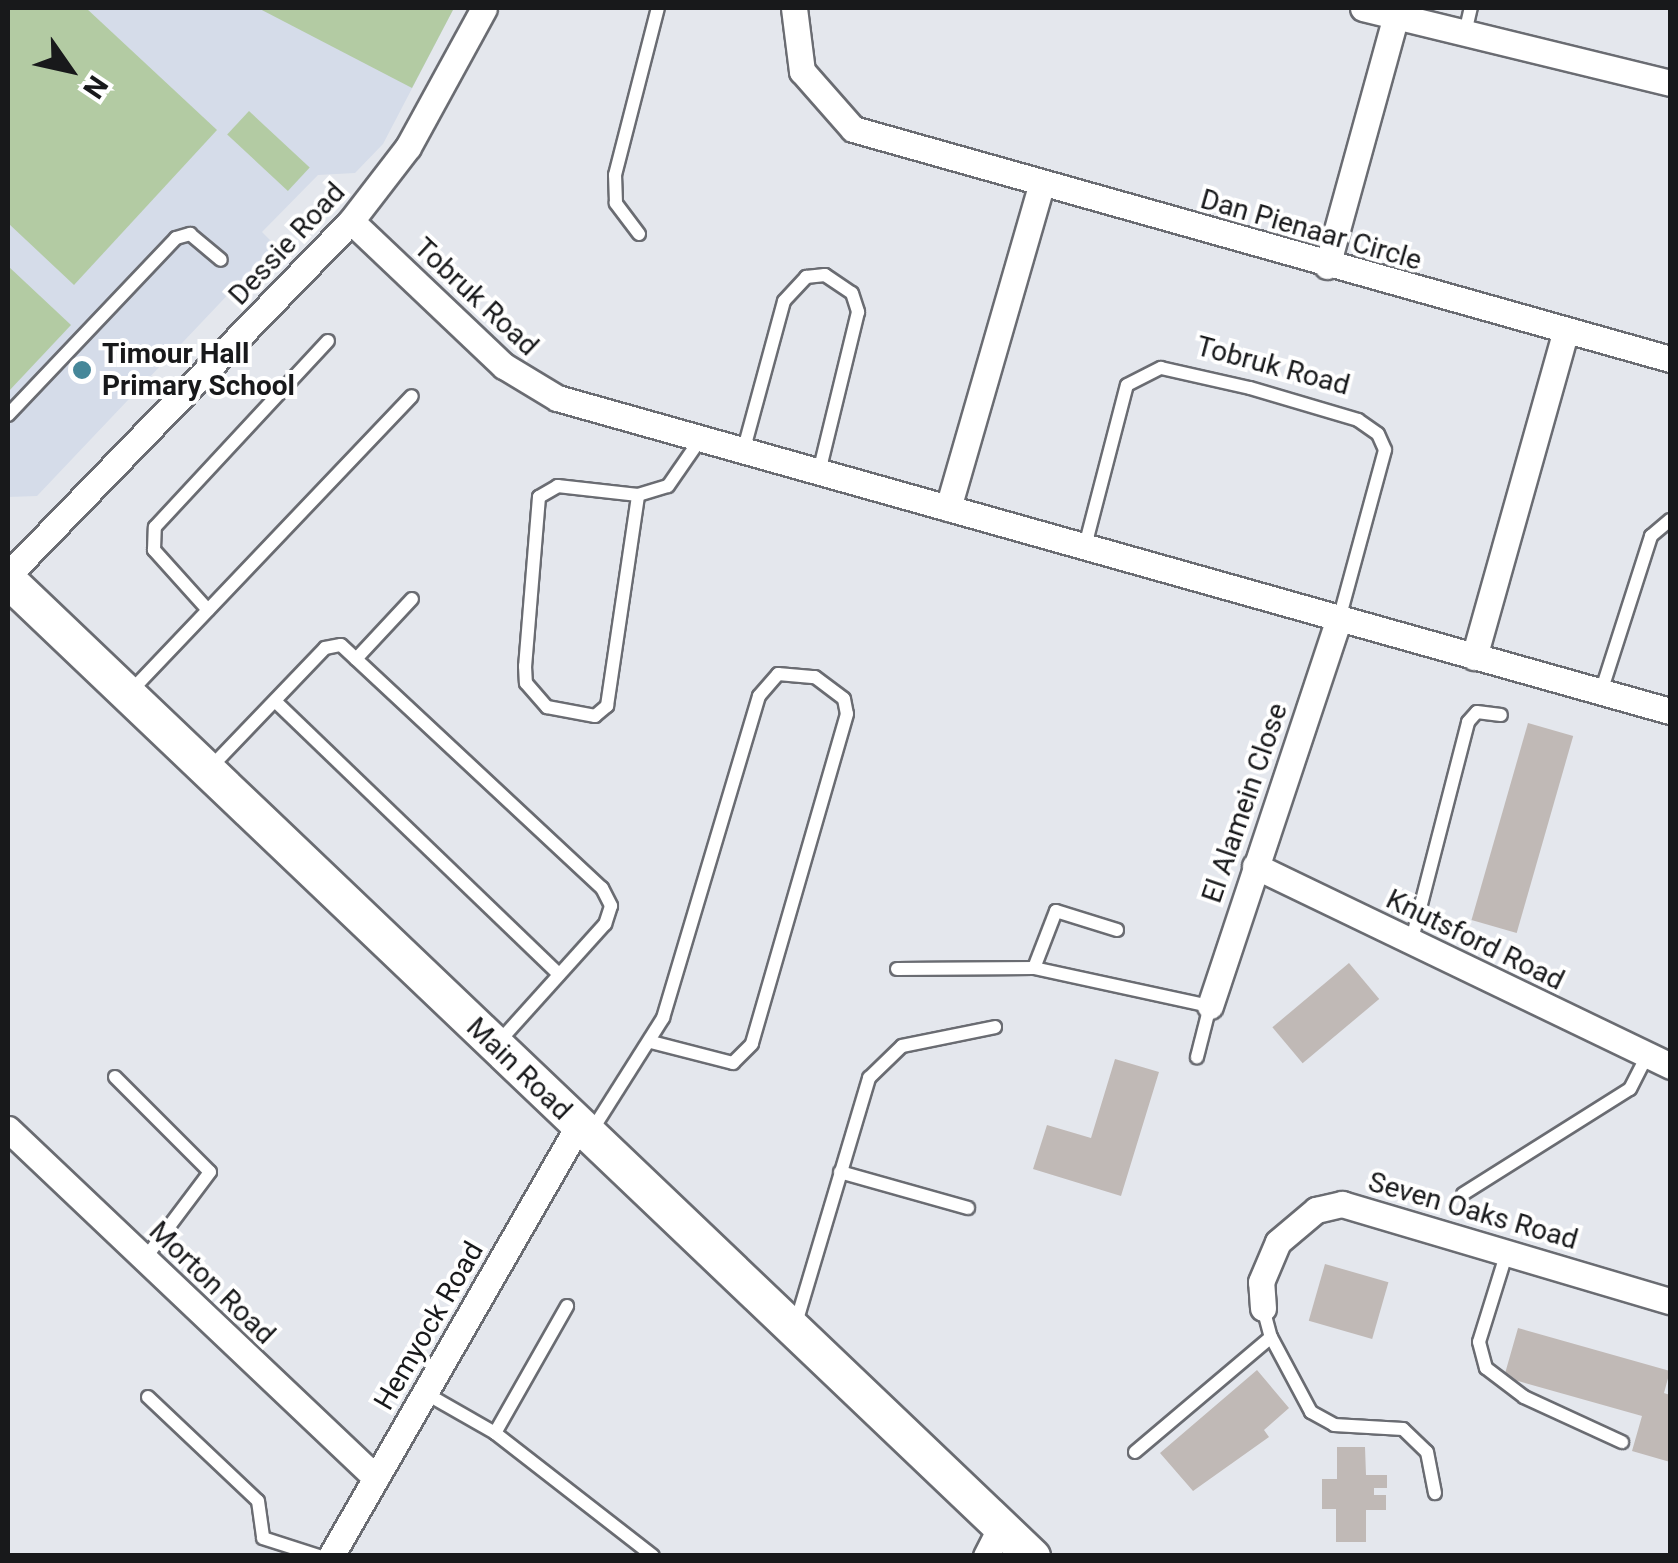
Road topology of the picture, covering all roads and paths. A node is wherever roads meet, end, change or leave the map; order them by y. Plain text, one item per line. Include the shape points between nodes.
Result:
1 (484, 8) edge
2 (658, 8) edge
3 (794, 8) edge
4 (1363, 8) edge
5 (1396, 16) junction
6 (1468, 20) edge
7 (1670, 83) edge
8 (1041, 186) junction
9 (351, 221) junction
10 (639, 234) dead end
11 (221, 260) dead end
12 (1326, 266) junction
13 (1566, 333) junction
14 (328, 342) dead end
15 (1670, 359) edge
16 (412, 396) dead end
17 (8, 415) edge
18 (699, 441) junction
19 (743, 452) junction
20 (819, 472) junction
21 (638, 495) junction
22 (948, 508) junction
23 (1670, 520) edge
24 (1084, 546) junction
25 (8, 578) edge
26 (412, 598) dead end
27 (208, 610) junction
28 (1339, 619) junction
29 (1474, 657) junction
30 (356, 659) junction
31 (1601, 692) junction
32 (127, 694) junction
33 (275, 701) junction
34 (1670, 711) edge
35 (1501, 714) dead end
36 (207, 771) junction
37 (1254, 866) junction
38 (1117, 930) dead end
39 (1411, 942) junction
40 (1034, 968) junction
41 (897, 969) dead end
42 (559, 974) junction
43 (1210, 1006) junction
44 (995, 1027) dead end
45 (651, 1042) junction
46 (495, 1046) junction
47 (1198, 1057) dead end
48 (1659, 1060) edge
49 (115, 1078) dead end
50 (8, 1129) edge
51 (583, 1130) junction
52 (840, 1172) junction
53 (1464, 1194) dead end
54 (968, 1208) dead end
55 (1507, 1252) junction
56 (144, 1260) junction
57 (1670, 1301) edge
58 (567, 1306) dead end
59 (1262, 1308) joint
60 (794, 1330) junction
61 (1270, 1337) junction
62 (425, 1392) junction
63 (148, 1396) dead end
64 (494, 1433) junction
65 (1622, 1442) dead end
66 (1135, 1452) dead end
67 (376, 1478) junction
68 (1435, 1493) dead end
69 (993, 1541) edge
70 (319, 1556) edge
71 (331, 1556) edge
72 (653, 1556) edge
73 (1032, 1556) edge

1 - 9 street, Dessie Road via 416,135
2 - 10 lane via 615,175 616,203
3 - 8 street, Dan Pienaar Circle via 802,71 853,129
4 - 5 street
5 - 6 street
5 - 12 street
6 - 7 street
8 - 12 street, Dan Pienaar Circle
8 - 22 street
9 - 18 street, Tobruk Road via 530,386
9 - 25 street, Dessie Road
11 - 17 lane via 196,237 176,238
12 - 13 street, Dan Pienaar Circle
13 - 15 street, Dan Pienaar Circle
13 - 29 street
14 - 27 lane via 154,526 154,550
16 - 27 lane
18 - 19 street, Tobruk Road
18 - 21 lane via 668,486
19 - 20 street, Tobruk Road
19 - 20 lane via 784,301 806,277 826,275 852,293 858,312
20 - 22 street, Tobruk Road
21 - 21 lane via 558,486 538,497 525,666 526,683 547,707 595,716 606,706
22 - 24 street, Tobruk Road
23 - 31 lane via 1651,536
24 - 28 street, Tobruk Road
24 - 28 lane, Tobruk Road via 1126,385 1162,368 1250,388 1358,420 1378,434 1385,450
25 - 32 main road, Main Road
26 - 30 lane
27 - 32 lane
28 - 29 street, Tobruk Road
28 - 37 street, El Alamein Close
29 - 31 street, Tobruk Road
30 - 33 lane via 330,645
30 - 42 lane via 608,897 605,924
31 - 34 street, Tobruk Road
32 - 36 main road, Main Road
33 - 36 lane
33 - 42 lane
35 - 39 lane via 1477,712 1468,722
36 - 46 main road, Main Road
37 - 39 street, Knutsford Road
37 - 43 street, El Alamein Close
38 - 40 lane via 1056,911
39 - 48 street, Knutsford Road
40 - 41 lane
40 - 43 lane
42 - 46 lane
43 - 47 lane
44 - 52 lane via 928,1038 883,1060 869,1078
45 - 45 lane via 734,1063 752,1044 847,714 844,699 815,677 778,674 760,696 712,867
45 - 51 lane
46 - 51 main road, Main Road
48 - 53 lane via 1630,1089
49 - 56 lane via 210,1172
50 - 56 street, Morton Road
51 - 60 main road, Main Road
51 - 62 street, Hemyock Road
52 - 54 lane
52 - 60 lane
55 - 57 street, Seven Oaks Road
55 - 59 street, Seven Oaks Road via 1342,1204 1295,1224 1266,1262
55 - 65 lane via 1479,1342 1486,1368 1524,1397
56 - 67 street, Morton Road
58 - 64 lane
59 - 61 lane
60 - 69 main road, Main Road
61 - 66 lane
61 - 68 lane via 1292,1383 1322,1421 1403,1429 1420,1441
62 - 64 lane
62 - 67 street, Hemyock Road
63 - 70 lane via 258,1502 263,1538
64 - 72 lane
67 - 71 street, Hemyock Road
69 - 73 main road, Main Road

